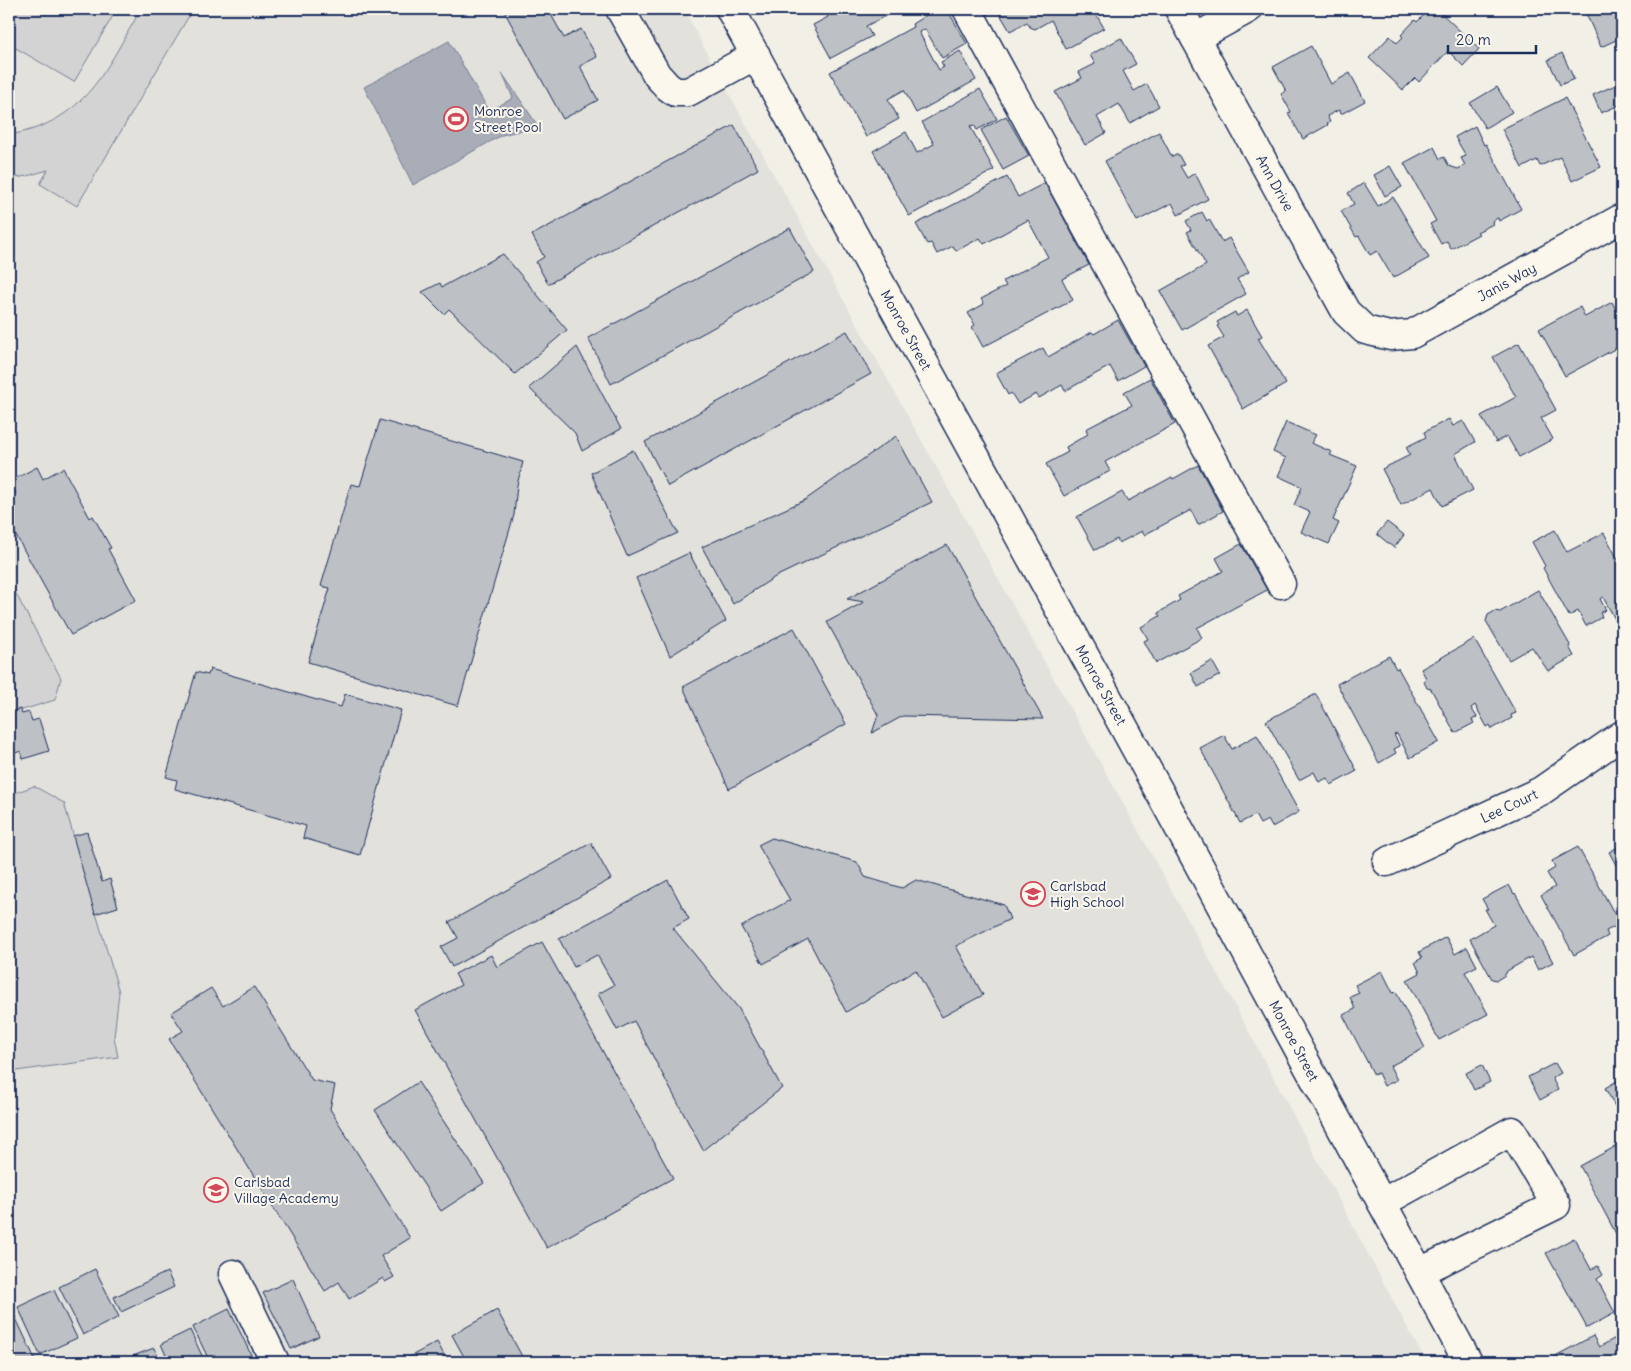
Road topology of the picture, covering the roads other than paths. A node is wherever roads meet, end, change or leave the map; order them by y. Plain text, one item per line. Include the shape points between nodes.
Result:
1 (620, 9) edge
2 (730, 9) edge
3 (967, 9) edge
4 (1178, 9) edge
5 (1248, 9) edge
6 (1195, 38) junction
7 (756, 55) junction
8 (1622, 218) edge
9 (1390, 336) joint
10 (1281, 584) dead end
11 (1622, 734) edge
12 (1386, 862) dead end
13 (1382, 1203) junction
14 (1420, 1272) junction
15 (232, 1274) dead end
16 (275, 1362) edge
17 (1468, 1362) edge

1 - 7 street via 657,75 675,92 688,92
2 - 7 street, Monroe Street
3 - 10 street
4 - 6 street, Ann Drive
5 - 6 street
6 - 9 street, Ann Drive via 1346,312 1365,330
7 - 13 street, Monroe Street
8 - 9 street, Janis Way via 1412,334
11 - 12 street, Lee Court via 1542,790
13 - 14 street, Monroe Street
13 - 14 street via 1512,1131 1556,1205
14 - 17 street, Monroe Street
15 - 16 street

